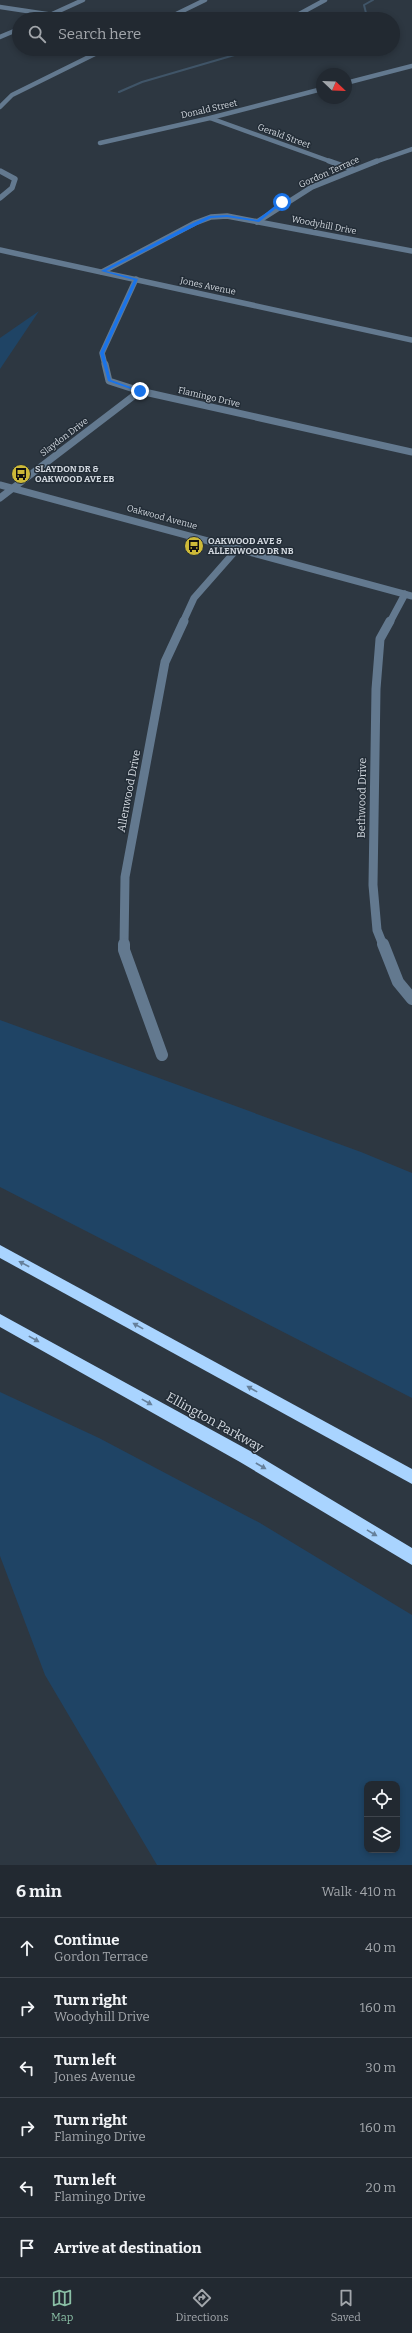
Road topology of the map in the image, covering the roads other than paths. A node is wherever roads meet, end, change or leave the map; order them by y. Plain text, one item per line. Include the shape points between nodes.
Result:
1 (83, 0) edge
2 (205, 0) edge
3 (325, 0) edge
4 (0, 6) edge
5 (38, 12) edge
6 (56, 12) edge
7 (180, 12) edge
8 (303, 12) edge
9 (12, 32) edge
10 (0, 37) edge
11 (91, 56) edge
12 (412, 66) edge
13 (352, 81) edge
14 (316, 91) edge
15 (0, 107) edge
16 (210, 118) junction
17 (100, 143) dead end
18 (412, 149) edge
19 (352, 169) junction
20 (0, 171) edge
21 (0, 198) edge
22 (258, 222) junction
23 (0, 250) edge
24 (412, 251) edge
25 (102, 272) junction
26 (136, 279) junction
27 (412, 340) edge
28 (140, 391) junction
29 (412, 452) edge
30 (0, 485) edge
31 (12, 488) junction
32 (0, 498) edge
33 (238, 548) junction
34 (408, 595) edge
35 (412, 999) edge
36 (162, 1055) dead end
37 (0, 1251) edge
38 (0, 1320) edge
39 (286, 1408) junction
40 (412, 1470) edge
41 (412, 1477) edge
42 (412, 1557) edge

1 - 6 street
2 - 7 street
3 - 8 street
4 - 5 street
9 - 10 street
11 - 15 street via 12,95
12 - 13 street
14 - 16 street, Donald Street
16 - 17 street, Donald Street
16 - 19 street, Gerald Street
18 - 19 street, Gordon Terrace
19 - 22 street, Gordon Terrace via 282,202
20 - 21 street via 15,179 14,186
22 - 24 street, Woodyhill Drive
22 - 25 street, Woodyhill Drive via 227,216 211,217
23 - 25 street, Jones Avenue
25 - 26 street, Jones Avenue
26 - 27 street, Jones Avenue
26 - 28 street, Flamingo Drive via 102,353 109,380
28 - 29 street, Flamingo Drive
28 - 31 street, Slaydon Drive
30 - 31 street, Oakwood Avenue
31 - 32 street, Slaydon Drive
31 - 33 street, Oakwood Avenue
33 - 34 street, Oakwood Avenue
33 - 36 street, Allenwood Drive via 194,598 166,662 125,877 124,950
34 - 35 street, Bethwood Drive via 380,640 376,689 373,885 377,930 398,982
39 -> 37 highway
38 -> 42 highway, Ellington Parkway via 246,1457
39 - 40 highway
39 - 41 highway

